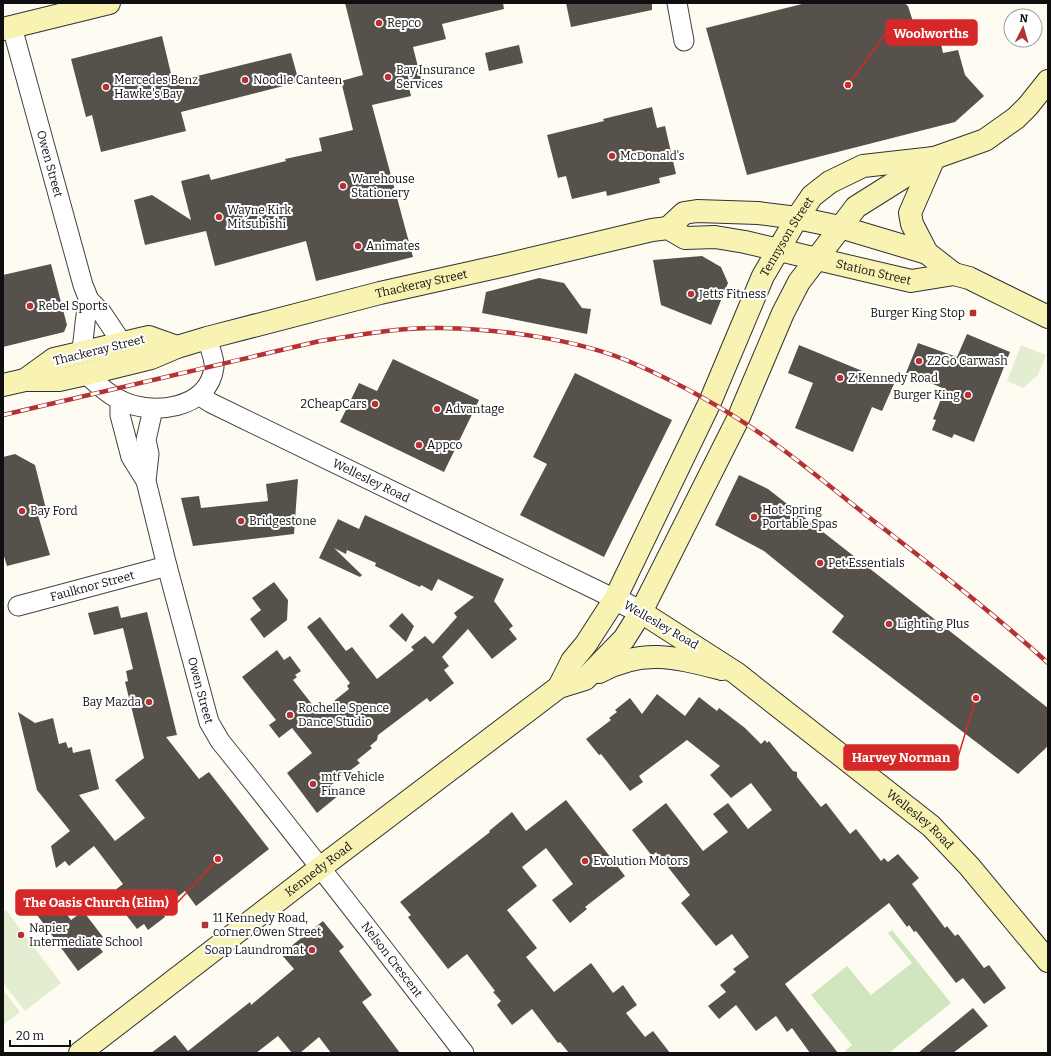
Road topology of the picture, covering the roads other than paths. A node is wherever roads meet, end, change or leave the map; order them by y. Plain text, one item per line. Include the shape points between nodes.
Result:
1 (109, 3) edge
2 (677, 3) edge
3 (8, 28) edge
4 (684, 41) dead end
5 (1048, 81) edge
6 (934, 158) junction
7 (796, 218) junction
8 (840, 227) junction
9 (668, 228) junction
10 (778, 249) junction
11 (927, 253) junction
12 (817, 258) junction
13 (954, 274) junction
14 (89, 300) junction
15 (1048, 317) edge
16 (207, 338) junction
17 (122, 343) junction
18 (177, 347) junction
19 (81, 353) junction
20 (86, 374) junction
21 (25, 380) junction
22 (3, 385) edge
23 (200, 396) junction
24 (120, 400) junction
25 (152, 409) junction
26 (146, 481) junction
27 (660, 508) junction
28 (687, 521) junction
29 (167, 566) junction
30 (615, 599) junction
31 (18, 606) dead end
32 (641, 612) junction
33 (736, 673) junction
34 (585, 679) junction
35 (559, 687) junction
36 (320, 868) junction
37 (1048, 961) edge
38 (80, 1053) edge
39 (464, 1053) edge

1 - 3 main road
2 - 4 street
3 - 14 street, Owen Street
5 - 6 main road, Tennyson Street via 1016,118 996,133 978,143
6 - 7 main road, Tennyson Street via 863,166 830,182 812,196
6 - 8 main road, Tennyson Street via 856,207
6 - 11 main road via 910,213 912,224
7 - 8 main road
7 - 9 main road via 745,212 697,211 684,213
7 - 10 main road, Tennyson Street
8 - 11 main road, Station Street
8 - 12 main road, Tennyson Street
9 - 10 main road via 685,238 715,237
9 - 16 main road, Thackeray Street via 380,293
10 - 12 main road
10 - 27 main road, Tennyson Street via 744,317 710,402 678,465
11 - 13 main road, Station Street
12 - 13 main road, Station Street via 911,281
12 - 28 main road, Tennyson Street via 799,282 783,313 738,419
13 - 15 main road, Station Street via 969,278
14 - 17 street, Owen Street via 102,313
14 - 19 street
16 - 18 main road, Thackeray Street
16 - 23 street via 214,366 209,384
17 - 18 main road, Thackeray Street via 149,337
17 - 19 main road, Thackeray Street
18 - 20 main road, Thackeray Street via 151,358
19 - 21 main road, Thackeray Street via 54,359
20 - 21 main road, Thackeray Street via 59,380
20 - 24 street
21 - 22 main road, Thackeray Street
23 - 25 street via 182,404
23 - 30 street, Wellesley Road
24 - 25 street
24 - 26 street, Owen Street via 120,416 131,457
25 - 26 street, Owen Street via 146,440 149,454
26 - 29 street, Owen Street
27 - 28 main road
27 - 30 main road, Tennyson Street
28 - 32 main road, Tennyson Street
29 - 31 street, Faulknor Street
29 - 36 street, Owen Street via 209,722 220,741 308,849
30 - 32 street, Wellesley Road
30 - 35 main road, Kennedy Road via 572,661
32 - 33 main road, Wellesley Road
32 - 34 main road, Kennedy Road via 624,639
33 - 34 main road via 680,659 636,657 616,662
33 - 37 main road, Wellesley Road via 947,840
34 - 35 main road, Kennedy Road
35 - 36 main road, Kennedy Road
36 - 38 main road, Kennedy Road
36 - 39 street, Nelson Crescent

